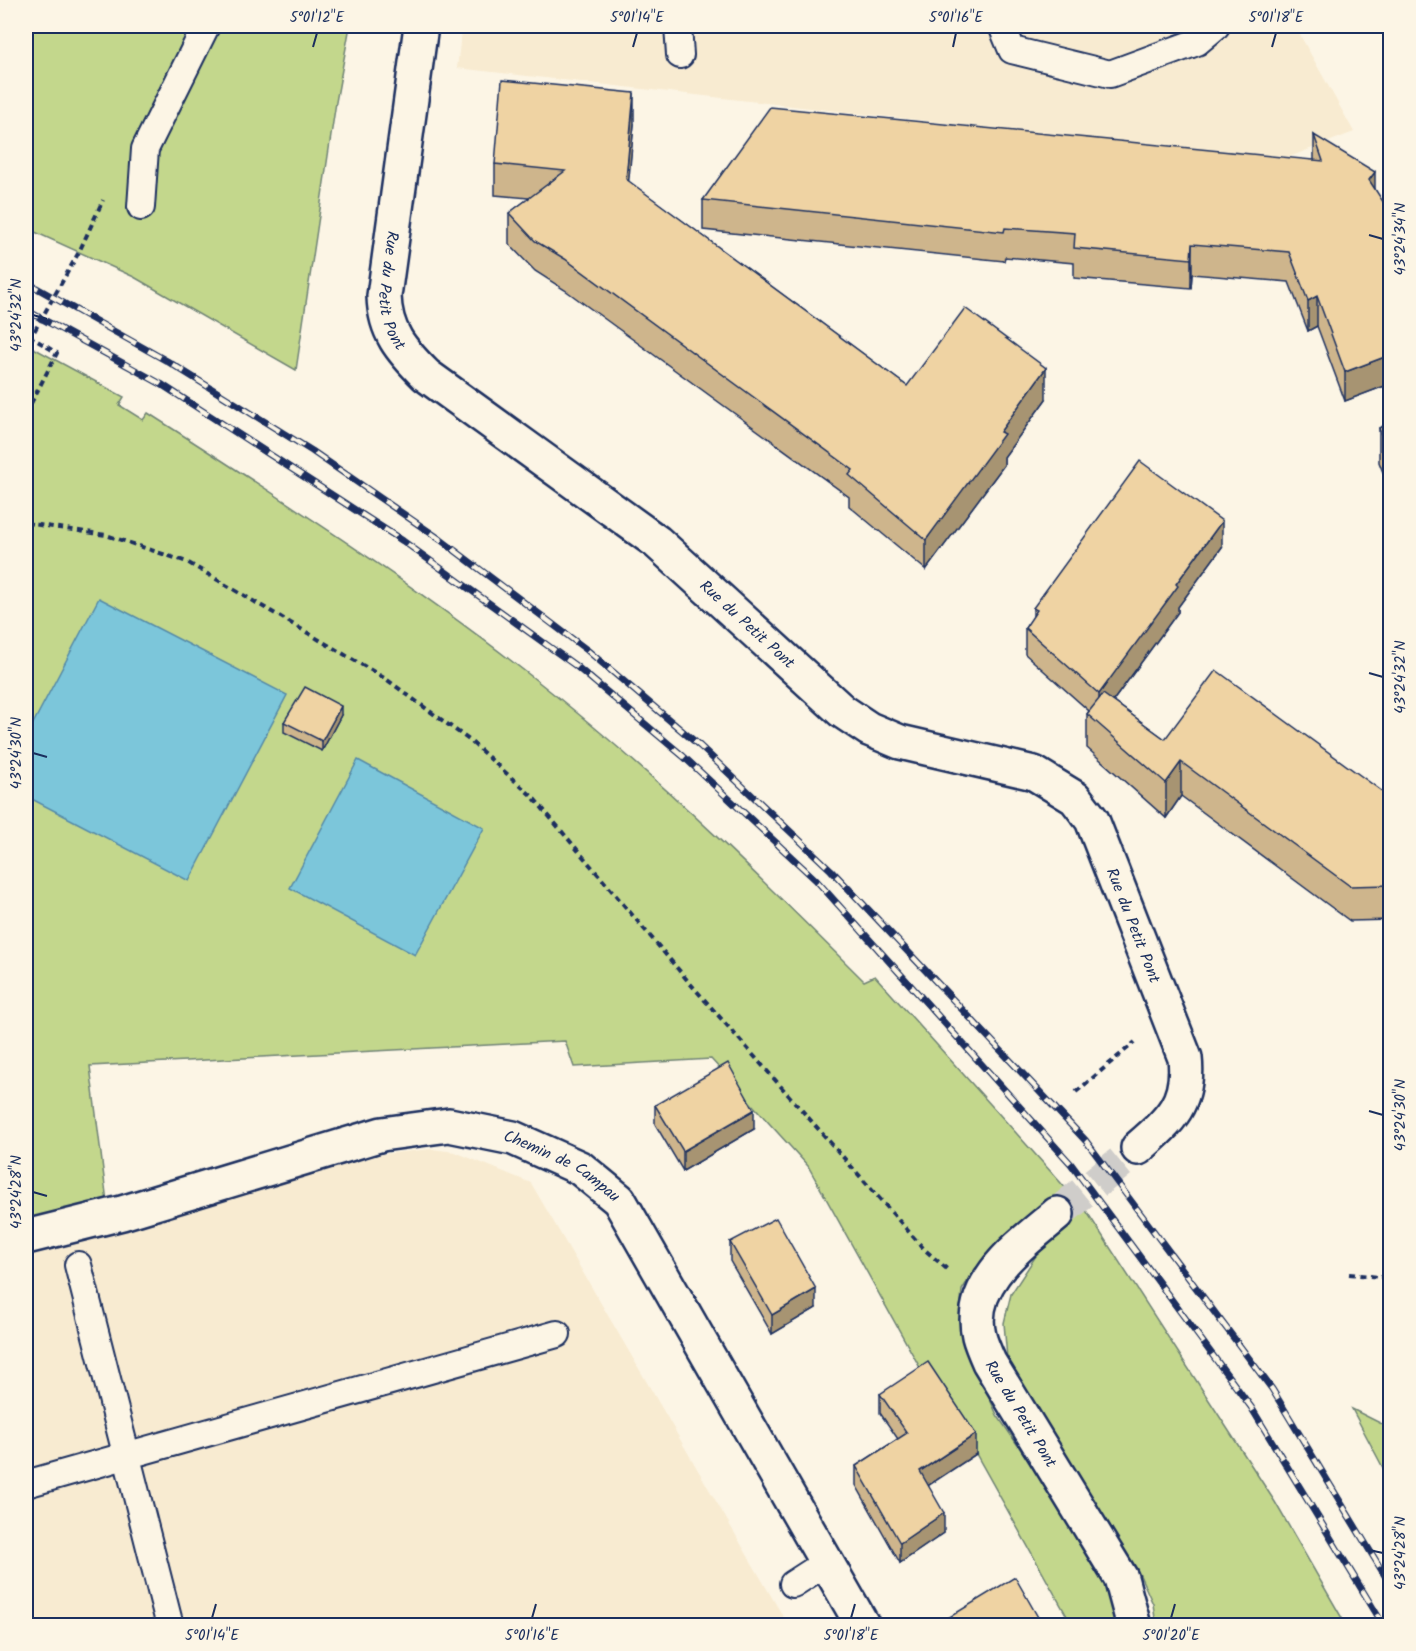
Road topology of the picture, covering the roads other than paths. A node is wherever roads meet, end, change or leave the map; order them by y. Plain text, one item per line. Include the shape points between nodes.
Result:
1 (206, 26) edge
2 (421, 26) edge
3 (678, 26) edge
4 (1002, 26) edge
5 (1216, 26) edge
6 (680, 55) dead end
7 (141, 207) dead end
8 (1138, 1148) tunnel mouth
9 (1057, 1214) tunnel mouth
10 (26, 1237) edge
11 (78, 1265) dead end
12 (557, 1334) dead end
13 (127, 1456) junction
14 (26, 1484) edge
15 (827, 1562) junction
16 (793, 1584) dead end
17 (170, 1626) edge
18 (863, 1626) edge
19 (1134, 1626) edge

1 - 7 lane via 145,149
2 - 8 street, Rue du Petit Pont via 384,296 385,315 395,339 426,375 657,542 842,711 869,729 900,742 1034,772 1075,798 1092,820 1185,1058 1187,1078 1180,1103 1167,1122
3 - 6 lane
4 - 5 lane via 1012,50 1110,74 1197,42
9 - 19 street, Rue du Petit Pont via 1005,1259 988,1282 978,1305 978,1334 989,1362 1121,1578
10 - 15 street, Chemin de Campau via 122,1213 382,1134 449,1125 513,1138 580,1168 620,1200
11 - 13 lane
12 - 13 lane
13 - 14 lane
13 - 17 lane
15 - 16 lane
15 - 18 street, Chemin de Campau

